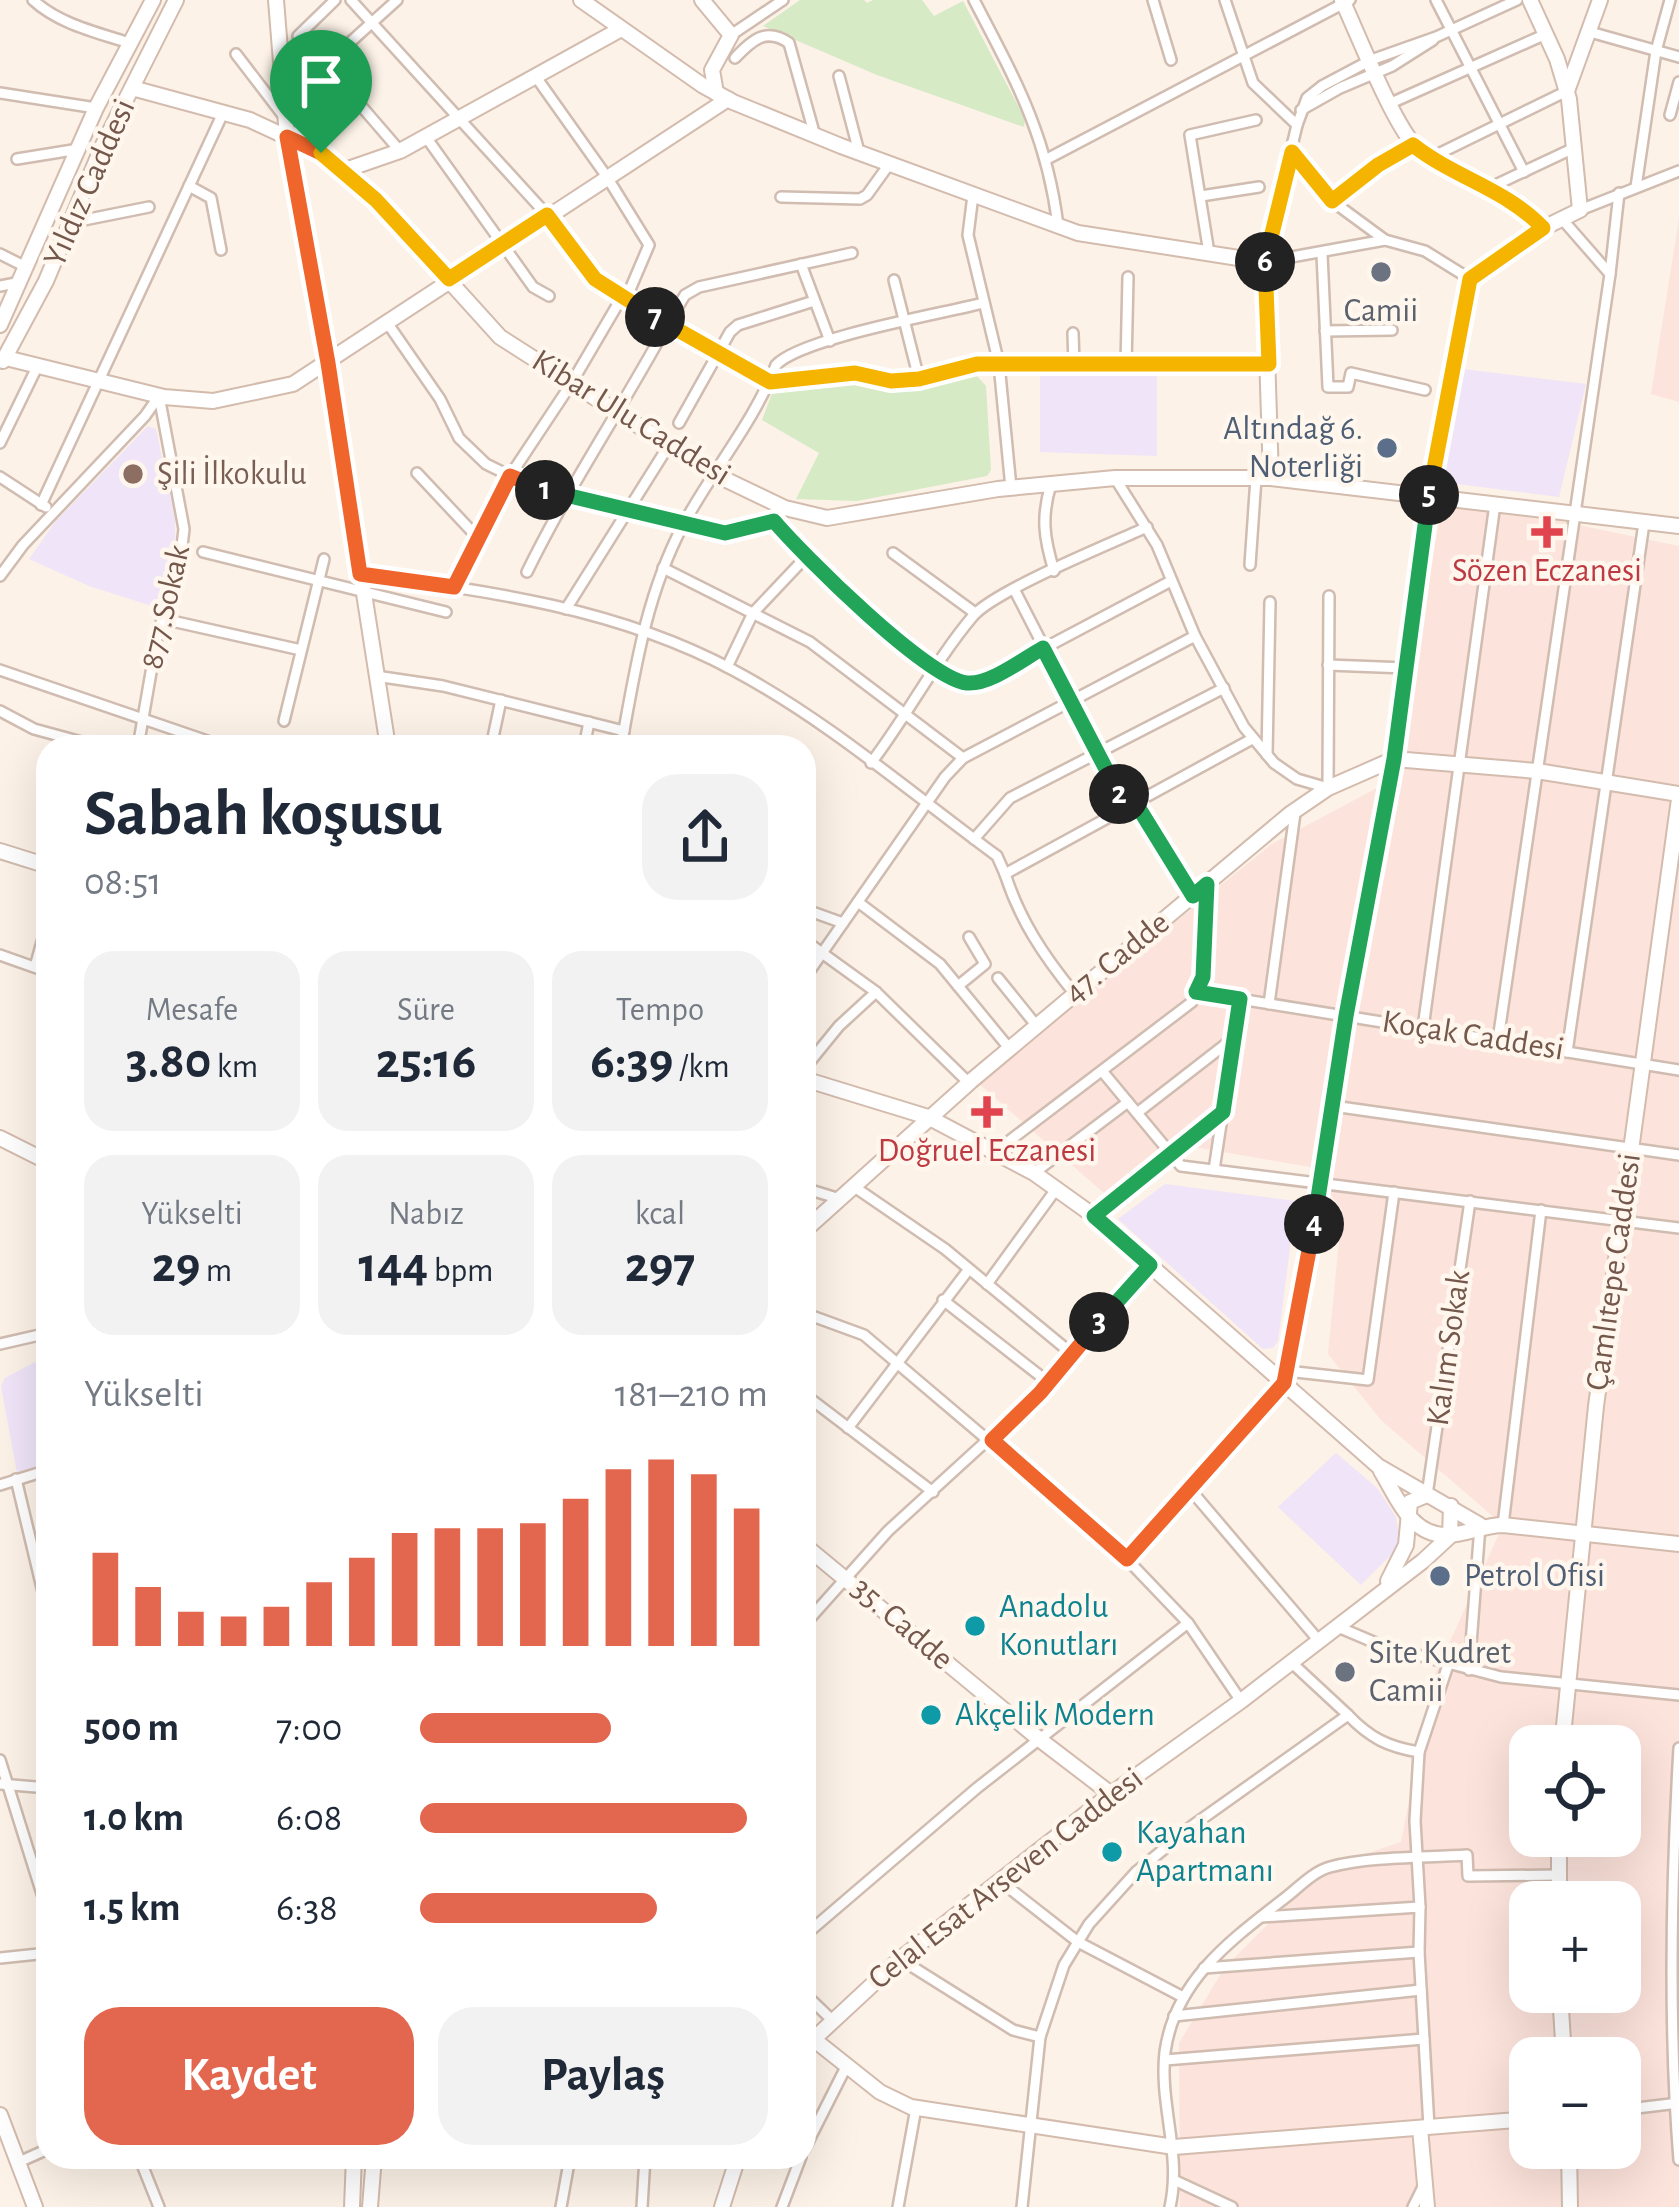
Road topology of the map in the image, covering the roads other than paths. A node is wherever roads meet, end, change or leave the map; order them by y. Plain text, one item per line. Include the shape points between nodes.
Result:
1 (33, 0) edge
2 (153, 0) edge
3 (176, 0) edge
4 (275, 0) edge
5 (335, 0) edge
6 (351, 0) edge
7 (397, 0) edge
8 (581, 0) edge
9 (702, 0) edge
10 (783, 0) edge
11 (974, 0) edge
12 (1153, 0) edge
13 (1225, 0) edge
14 (1436, 0) edge
15 (1517, 0) edge
16 (1530, 0) edge
17 (1600, 0) edge
18 (1670, 0) edge
19 (1345, 1) edge
20 (374, 24) junction
21 (621, 28) junction
22 (1451, 30) junction
23 (1590, 32) junction
24 (1546, 34) junction
25 (731, 35) junction
26 (298, 36) dead end
27 (129, 43) junction
28 (1656, 51) junction
29 (236, 54) dead end
30 (1679, 57) edge
31 (735, 58) dead end
32 (1243, 58) junction
33 (1172, 60) dead end
34 (1374, 66) junction
35 (1473, 68) junction
36 (536, 76) junction
37 (839, 76) dead end
38 (1679, 82) edge
39 (344, 86) dead end
40 (132, 88) junction
41 (1567, 91) junction
42 (0, 93) edge
43 (722, 96) junction
44 (1391, 103) junction
45 (96, 108) junction
46 (285, 110) junction
47 (223, 113) junction
48 (1670, 115) dead end
49 (458, 119) junction
50 (1256, 120) dead end
51 (1501, 124) junction
52 (1297, 125) junction
53 (815, 136) junction
54 (287, 137) junction
55 (426, 137) junction
56 (1413, 145) junction
57 (1574, 148) junction
58 (79, 149) junction
59 (400, 151) junction
60 (859, 152) junction
61 (1292, 152) junction
62 (1430, 158) junction
63 (16, 159) dead end
64 (1047, 159) junction
65 (890, 163) junction
66 (342, 171) junction
67 (1679, 171) edge
68 (1524, 172) junction
69 (607, 177) junction
70 (190, 186) junction
71 (1259, 187) dead end
72 (1636, 187) junction
73 (1489, 188) junction
74 (1619, 194) junction
75 (973, 195) junction
76 (1201, 196) junction
77 (782, 197) dead end
78 (1332, 201) junction
79 (149, 207) dead end
80 (1580, 210) junction
81 (547, 215) junction
82 (1562, 219) junction
83 (69, 223) junction
84 (1058, 226) junction
85 (1543, 228) junction
86 (1385, 240) junction
87 (502, 244) junction
88 (221, 250) dead end
89 (852, 253) dead end
90 (1209, 253) junction
91 (0, 254) edge
92 (1322, 254) junction
93 (1264, 262) junction
94 (800, 264) junction
95 (23, 274) junction
96 (1610, 274) junction
97 (1128, 277) dead end
98 (449, 279) junction
99 (1470, 279) junction
100 (894, 280) dead end
101 (0, 286) edge
102 (549, 296) dead end
103 (624, 298) junction
104 (814, 301) junction
105 (983, 303) junction
106 (386, 321) junction
107 (905, 323) junction
108 (0, 325) edge
109 (668, 325) junction
110 (1392, 330) dead end
111 (1325, 332) junction
112 (1073, 333) dead end
113 (830, 341) junction
114 (717, 353) junction
115 (3, 361) edge
116 (328, 363) junction
117 (999, 364) junction
118 (1269, 364) junction
119 (38, 365) junction
120 (1074, 365) junction
121 (1126, 365) junction
122 (919, 379) junction
123 (101, 381) junction
124 (770, 382) junction
125 (571, 384) junction
126 (1425, 390) dead end
127 (159, 396) junction
128 (619, 414) junction
129 (679, 423) dead end
130 (0, 442) edge
131 (669, 445) junction
132 (418, 473) dead end
133 (714, 473) junction
134 (510, 476) junction
135 (0, 477) edge
136 (1115, 478) junction
137 (1263, 478) junction
138 (1052, 484) junction
139 (1011, 488) junction
140 (1429, 494) junction
141 (564, 496) junction
142 (1495, 504) junction
143 (41, 505) junction
144 (785, 508) junction
145 (626, 510) junction
146 (53, 513) junction
147 (1574, 515) junction
148 (774, 521) junction
149 (1644, 523) junction
150 (683, 524) junction
151 (1679, 526) edge
152 (1147, 527) junction
153 (478, 538) junction
154 (203, 552) dead end
155 (893, 553) dead end
156 (805, 558) junction
157 (324, 559) dead end
158 (1250, 565) dead end
159 (663, 568) junction
160 (1054, 571) junction
161 (527, 572) dead end
162 (360, 574) junction
163 (0, 576) edge
164 (318, 581) junction
165 (1172, 581) junction
166 (454, 587) junction
167 (1014, 589) junction
168 (363, 593) junction
169 (1328, 596) dead end
170 (1270, 602) dead end
171 (566, 609) junction
172 (446, 612) dead end
173 (753, 613) junction
174 (975, 613) junction
175 (163, 619) junction
176 (641, 629) junction
177 (1195, 636) junction
178 (1043, 648) junction
179 (301, 650) junction
180 (1328, 665) junction
181 (727, 667) junction
182 (938, 668) junction
183 (1406, 668) junction
184 (0, 670) edge
185 (376, 676) junction
186 (1224, 688) junction
187 (501, 700) junction
188 (1071, 701) junction
189 (0, 711) edge
190 (907, 717) junction
191 (143, 718) junction
192 (284, 721) dead end
193 (589, 722) junction
194 (624, 731) junction
195 (50, 735) edge
196 (140, 735) edge
197 (191, 735) edge
198 (386, 735) edge
199 (494, 735) edge
200 (586, 735) edge
201 (623, 735) edge
202 (1252, 739) junction
203 (1097, 752) junction
204 (1267, 755) junction
205 (963, 758) junction
206 (1394, 759) junction
207 (871, 763) junction
208 (1459, 764) junction
209 (1537, 771) junction
210 (1607, 782) junction
211 (1328, 788) junction
212 (1679, 796) edge
213 (927, 804) junction
214 (1131, 805) junction
215 (1295, 811) junction
216 (974, 839) junction
217 (0, 851) edge
218 (36, 859) edge
219 (1005, 874) junction
220 (1207, 884) junction
221 (1193, 896) junction
222 (858, 902) junction
223 (816, 913) edge
224 (843, 923) junction
225 (969, 937) dead end
226 (816, 949) edge
227 (822, 953) junction
228 (0, 955) edge
229 (816, 962) edge
230 (36, 963) edge
231 (35, 967) joint
232 (998, 978) dead end
233 (958, 986) junction
234 (876, 992) junction
235 (1196, 992) junction
236 (1074, 993) junction
237 (1240, 999) junction
238 (1269, 1004) junction
239 (1346, 1016) junction
240 (1036, 1025) junction
241 (1423, 1028) junction
242 (1232, 1040) junction
243 (1498, 1040) junction
244 (1010, 1048) junction
245 (1567, 1052) junction
246 (816, 1054) edge
247 (1643, 1064) junction
248 (1679, 1070) edge
249 (1102, 1071) junction
250 (816, 1083) edge
251 (969, 1083) junction
252 (1128, 1102) junction
253 (1333, 1106) junction
254 (1137, 1112) junction
255 (1223, 1112) junction
256 (928, 1118) junction
257 (0, 1138) edge
258 (1631, 1149) junction
259 (996, 1151) junction
260 (1172, 1155) junction
261 (1679, 1155) edge
262 (36, 1156) edge
263 (1214, 1170) junction
264 (1034, 1173) junction
265 (1322, 1183) junction
266 (853, 1186) junction
267 (1057, 1189) junction
268 (816, 1191) edge
269 (1394, 1192) junction
270 (840, 1198) junction
271 (1470, 1201) junction
272 (1540, 1210) junction
273 (1094, 1216) junction
274 (1621, 1220) junction
275 (816, 1221) edge
276 (1679, 1228) edge
277 (1150, 1265) junction
278 (969, 1269) junction
279 (987, 1283) junction
280 (943, 1300) junction
281 (816, 1317) edge
282 (36, 1336) edge
283 (0, 1344) edge
284 (1071, 1353) junction
285 (897, 1362) junction
286 (1286, 1377) junction
287 (1048, 1382) junction
288 (816, 1403) edge
289 (848, 1428) junction
290 (992, 1440) junction
291 (1378, 1466) junction
292 (36, 1473) edge
293 (16, 1479) junction
294 (0, 1485) edge
295 (1189, 1488) junction
296 (932, 1492) junction
297 (1427, 1495) junction
298 (1451, 1506) junction
299 (1407, 1516) junction
300 (1480, 1525) junction
301 (1503, 1525) junction
302 (1581, 1533) junction
303 (1450, 1535) junction
304 (1679, 1544) edge
305 (816, 1554) edge
306 (1127, 1559) junction
307 (36, 1563) edge
308 (848, 1578) junction
309 (1386, 1586) junction
310 (816, 1612) edge
311 (1188, 1623) junction
312 (1338, 1627) junction
313 (1320, 1642) junction
314 (1292, 1663) junction
315 (1448, 1665) junction
316 (1469, 1670) junction
317 (1567, 1682) junction
318 (1679, 1695) edge
319 (1241, 1700) junction
320 (1348, 1714) junction
321 (1564, 1725) edge
322 (1039, 1739) junction
323 (1679, 1748) edge
324 (1419, 1752) junction
325 (0, 1760) edge
326 (4, 1784) edge
327 (36, 1787) edge
328 (1111, 1794) junction
329 (1559, 1857) edge
330 (1418, 1859) junction
331 (1559, 1876) junction
332 (36, 1878) edge
333 (1000, 1881) junction
334 (1559, 1881) edge
335 (1420, 1907) junction
336 (1261, 1918) junction
337 (816, 1926) edge
338 (1078, 1942) junction
339 (1419, 1952) junction
340 (36, 1954) edge
341 (0, 1958) edge
342 (901, 1959) junction
343 (1202, 1968) junction
344 (1421, 1990) junction
345 (1183, 1997) junction
346 (816, 2005) edge
347 (1174, 2016) junction
348 (831, 2019) junction
349 (816, 2035) edge
350 (1040, 2037) junction
351 (1424, 2039) junction
352 (816, 2048) edge
353 (1165, 2060) junction
354 (846, 2067) junction
355 (1677, 2104) edge
356 (916, 2108) junction
357 (1641, 2108) edge
358 (0, 2115) edge
359 (1509, 2121) edge
360 (1032, 2124) junction
361 (816, 2126) edge
362 (1425, 2127) junction
363 (3, 2136) edge
364 (1174, 2147) junction
365 (36, 2154) edge
366 (1679, 2160) edge
367 (19, 2162) junction
368 (144, 2169) edge
369 (353, 2169) edge
370 (373, 2169) edge
371 (569, 2169) edge
372 (644, 2169) edge
373 (734, 2169) edge
374 (796, 2169) edge
375 (1569, 2169) edge
376 (1176, 2181) junction
377 (1425, 2182) junction
378 (35, 2207) edge
379 (159, 2207) edge
380 (352, 2207) edge
381 (370, 2207) edge
382 (561, 2207) edge
383 (642, 2207) edge
384 (722, 2207) edge
385 (782, 2207) edge
386 (898, 2207) edge
387 (1022, 2207) edge
388 (1170, 2207) edge
389 (1232, 2207) edge
390 (1413, 2207) edge
391 (1427, 2207) edge
392 (1570, 2207) edge

1 - 27 street
2 - 27 street, Yıldız Caddesi
3 - 40 street, Yıldız Caddesi
4 - 46 street
5 - 26 street
6 - 20 street
7 - 20 street
8 - 21 street
9 - 25 street
10 - 25 street
11 - 64 street
12 - 33 street
13 - 32 street
14 - 22 street
15 - 22 street
16 - 24 street
17 - 23 street
18 - 28 street
19 - 32 street
19 - 34 street
20 - 46 street
20 - 49 street
21 - 36 street
21 - 43 street
22 - 34 street
22 - 35 street
23 - 28 street
23 - 41 street
24 - 35 street
24 - 41 street
25 - 43 street via 712,70
27 - 45 street, Yıldız Caddesi
28 - 30 street
28 - 72 street
29 - 46 street
31 - 53 street via 762,36 789,43
32 - 52 street via 1253,82
32 - 64 street
34 - 44 street
34 - 52 street via 1301,110
35 - 44 street
35 - 51 street
36 - 49 street
36 - 69 street
37 - 60 street
38 - 48 street
39 - 59 street
40 - 47 street, Kibar Ulu Caddesi
40 - 83 street, Yıldız Caddesi
41 - 51 street
41 - 57 street
42 - 45 street
43 - 53 street
43 - 69 street
44 - 56 street
45 - 58 street, Yıldız Caddesi
46 - 54 street
47 - 54 street, Kibar Ulu Caddesi
47 - 70 street
49 - 55 street
49 - 81 street
50 - 76 street via 1190,135
51 - 62 street
51 - 68 street
52 - 61 street
53 - 60 street
54 - 66 street, Kibar Ulu Caddesi
54 - 116 street
55 - 59 street
55 - 87 street
56 - 62 street
56 - 78 street
57 - 68 street
57 - 80 street
58 - 63 street
58 - 95 street, Yıldız Caddesi
59 - 66 street
60 - 65 street
61 - 78 street
61 - 93 street
62 - 73 street
64 - 84 street
65 - 75 street
65 - 77 street via 860,199
66 - 98 street, Kibar Ulu Caddesi
67 - 72 street
68 - 73 street
69 - 81 street
69 - 103 street via 649,245
70 - 88 street via 212,198
70 - 123 street
71 - 76 street
72 - 74 street
73 - 85 street
74 - 80 street
74 - 96 street
75 - 84 street
75 - 105 street via 968,235
76 - 90 street
78 - 86 street
79 - 83 street
80 - 82 street
81 - 87 street
81 - 103 street via 595,279
82 - 85 street
82 - 96 street
83 - 115 street, Yıldız Caddesi
84 - 90 street
85 - 99 street
86 - 92 street
86 - 99 street via 1425,251
87 - 98 street
87 - 102 street
89 - 94 street
90 - 93 street
91 - 95 street
92 - 93 street
92 - 111 street
93 - 118 street
94 - 104 street
94 - 109 street via 699,286
95 - 101 street
95 - 108 street, Yıldız Caddesi
96 - 147 street
97 - 121 street
98 - 106 street
98 - 125 street, Kibar Ulu Caddesi via 500,337
99 - 140 street
100 - 107 street
103 - 109 street
103 - 125 street
104 - 113 street
104 - 114 street via 738,325
105 - 107 street
105 - 117 street
106 - 116 street
106 - 134 street via 459,438
107 - 113 street
107 - 122 street
109 - 114 street
109 - 128 street
110 - 111 street
111 - 126 street via 1328,387 1348,387 1351,374
112 - 120 street
113 - 124 street via 784,357
114 - 124 street
114 - 129 street
115 - 119 street
116 - 127 street via 264,392 213,401
116 - 162 street
117 - 120 street
117 - 122 street
117 - 139 street
118 - 121 street
118 - 137 street
119 - 123 street
119 - 130 street
120 - 121 street
122 - 124 street via 855,373
123 - 127 street
123 - 143 street
124 - 133 street
125 - 128 street, Kibar Ulu Caddesi
125 - 134 street
127 - 146 street
127 - 175 street, 877.Sokak via 184,529
128 - 131 street, Kibar Ulu Caddesi
128 - 141 street
131 - 133 street, Kibar Ulu Caddesi
131 - 145 street
132 - 153 street
133 - 144 street, Kibar Ulu Caddesi
133 - 150 street
134 - 141 street
134 - 153 street
135 - 143 street
136 - 137 street, Kibar Ulu Caddesi
136 - 138 street, Kibar Ulu Caddesi
136 - 152 street
137 - 140 street, Kibar Ulu Caddesi
137 - 158 street
138 - 139 street, Kibar Ulu Caddesi
138 - 160 street via 1043,536
139 - 144 street, Kibar Ulu Caddesi via 827,518
140 - 142 street, Kibar Ulu Caddesi
140 - 183 street
141 - 145 street
141 - 161 street
142 - 147 street, Kibar Ulu Caddesi
142 - 208 street
143 - 146 street
144 - 148 street
145 - 150 street
145 - 171 street
146 - 163 street
147 - 149 street, Kibar Ulu Caddesi
147 - 209 street
148 - 150 street via 725,533
148 - 156 street
149 - 151 street, Kibar Ulu Caddesi
149 - 210 street
150 - 159 street
152 - 160 street
152 - 165 street
153 - 166 street
154 - 164 street
155 - 174 street
156 - 173 street
156 - 182 street
157 - 164 street
159 - 173 street
159 - 176 street
160 - 167 street
162 - 166 street
162 - 168 street
164 - 168 street
164 - 179 street
165 - 177 street
165 - 178 street
166 - 171 street
167 - 174 street
167 - 178 street
168 - 172 street
168 - 185 street
169 - 180 street
170 - 204 street
171 - 176 street
173 - 181 street
173 - 190 street via 810,642
174 - 182 street
175 - 179 street
175 - 191 street, 877.Sokak
176 - 181 street
176 - 194 street
177 - 186 street
177 - 188 street
178 - 182 street via 968,683
178 - 188 street
179 - 192 street
180 - 183 street
180 - 211 street
181 - 207 street
182 - 190 street
183 - 206 street
184 - 191 street
185 - 187 street
185 - 198 street
186 - 202 street
186 - 203 street
187 - 193 street
187 - 199 street
188 - 203 street
188 - 205 street
189 - 195 street
190 - 205 street
190 - 207 street
191 - 196 street, 877.Sokak
191 - 197 street
193 - 194 street
193 - 200 street
194 - 201 street
202 - 204 street
202 - 214 street
203 - 214 street
203 - 216 street via 1010,798
204 - 211 street via 1297,779
205 - 213 street
206 - 208 street, 47. Cadde
206 - 211 street, 47. Cadde
206 - 239 street
207 - 213 street
208 - 209 street, 47. Cadde
208 - 241 street
209 - 210 street, 47. Cadde
209 - 243 street
210 - 212 street, 47. Cadde
210 - 245 street
211 - 215 street, 47. Cadde
212 - 247 street, Çamlıtepe Caddesi
213 - 216 street
213 - 222 street
214 - 219 street
214 - 221 street
215 - 220 street, 47. Cadde
215 - 238 street
216 - 219 street
217 - 218 street
219 - 236 street via 1016,909
220 - 221 street, 47. Cadde
220 - 235 street
221 - 236 street, 47. Cadde
222 - 224 street
222 - 233 street
223 - 224 street
224 - 227 street
225 - 233 street via 985,964
226 - 227 street
227 - 229 street
227 - 234 street
228 - 231 street
230 - 231 street
232 - 240 street
233 - 244 street
234 - 246 street
234 - 251 street
235 - 237 street, Koçak Caddesi
235 - 249 street
236 - 240 street, 47. Cadde
237 - 238 street, Koçak Caddesi
237 - 242 street
238 - 239 street, Koçak Caddesi
239 - 241 street, Koçak Caddesi
239 - 253 street
240 - 244 street, 47. Cadde
241 - 243 street, Koçak Caddesi
242 - 254 street
242 - 255 street
243 - 245 street, Koçak Caddesi
244 - 251 street, 47. Cadde
245 - 247 street, Koçak Caddesi
247 - 248 street, Koçak Caddesi
247 - 258 street, Çamlıtepe Caddesi
249 - 252 street
249 - 259 street
250 - 256 street
251 - 256 street, 47. Cadde
252 - 254 street
252 - 264 street
253 - 258 street
253 - 265 street
254 - 260 street
255 - 260 street
255 - 263 street
256 - 259 street
256 - 266 street, 47. Cadde
257 - 262 street
258 - 261 street
258 - 274 street, Çamlıtepe Caddesi
259 - 264 street
260 - 263 street via 1181,1166
260 - 273 street
263 - 265 street
264 - 267 street
265 - 269 street
265 - 286 street
266 - 270 street, 47. Cadde
266 - 278 street
267 - 273 street
267 - 279 street
268 - 270 street
269 - 271 street
269 - 286 street via 1369,1380
270 - 275 street, 47. Cadde
271 - 272 street
271 - 297 street, Kalım Sokak
272 - 274 street
272 - 301 street
273 - 277 street
274 - 276 street
274 - 302 street, Çamlıtepe Caddesi
277 - 284 street
277 - 286 street
278 - 279 street
278 - 280 street
279 - 284 street
280 - 285 street
280 - 287 street
281 - 285 street via 864,1335
282 - 283 street
284 - 287 street
285 - 289 street
285 - 290 street
286 - 291 street
286 - 295 street
287 - 290 street
288 - 289 street
289 - 296 street
290 - 296 street
290 - 306 street
291 - 297 street
291 - 299 street
292 - 293 street
293 - 294 street
293 - 307 street
295 - 306 street
295 - 313 street
296 - 308 street
297 - 298 street
297 - 299 street via 1414,1497
298 - 300 street
298 - 303 street
299 - 303 street
299 - 309 street via 1406,1545
300 - 301 street
300 - 303 street
300 - 316 street
301 - 302 street
302 - 304 street
302 - 317 street, Çamlıtepe Caddesi
303 - 309 street, Celal Esat Arseven Caddesi
305 - 308 street, 35. Cadde
306 - 311 street
308 - 310 street
308 - 322 street, 35. Cadde
309 - 312 street, Celal Esat Arseven Caddesi
311 - 319 street
311 - 322 street
312 - 313 street, Celal Esat Arseven Caddesi
312 - 315 street
313 - 314 street, Celal Esat Arseven Caddesi
314 - 319 street, Celal Esat Arseven Caddesi
314 - 320 street
315 - 316 street
315 - 324 street
316 - 317 street
317 - 318 street
317 - 321 street, Çamlıtepe Caddesi
319 - 328 street, Celal Esat Arseven Caddesi
320 - 324 street via 1367,1736
320 - 338 street via 1136,1872
322 - 328 street, 35. Cadde
322 - 337 street
323 - 355 street via 1672,1910
324 - 330 street
325 - 326 street
326 - 327 street
326 - 332 street
328 - 333 street, Celal Esat Arseven Caddesi
329 - 331 street
330 - 331 street via 1467,1855 1468,1876
330 - 335 street
330 - 336 street via 1324,1868
331 - 334 street
333 - 338 street
333 - 342 street, Celal Esat Arseven Caddesi
335 - 336 street
335 - 339 street
336 - 343 street
338 - 345 street
338 - 350 street
339 - 343 street
339 - 344 street
340 - 341 street
342 - 348 street, Celal Esat Arseven Caddesi
342 - 350 street via 1013,2030
343 - 345 street
344 - 347 street
344 - 351 street
345 - 347 street
346 - 348 street
347 - 353 street
348 - 349 street, Celal Esat Arseven Caddesi
350 - 360 street
351 - 353 street
351 - 362 street
352 - 354 street
353 - 364 street
354 - 356 street
354 - 361 street
355 - 357 street
355 - 366 street
356 - 360 street
356 - 386 street
358 - 363 street
359 - 362 street
360 - 364 street
360 - 387 street
362 - 364 street
362 - 377 street
363 - 367 street
364 - 376 street
365 - 367 street
367 - 378 street
368 - 379 street
369 - 380 street
370 - 381 street
371 - 382 street
372 - 383 street
373 - 384 street
374 - 385 street
375 - 392 street
376 - 388 street
376 - 389 street
377 - 390 street
377 - 391 street

